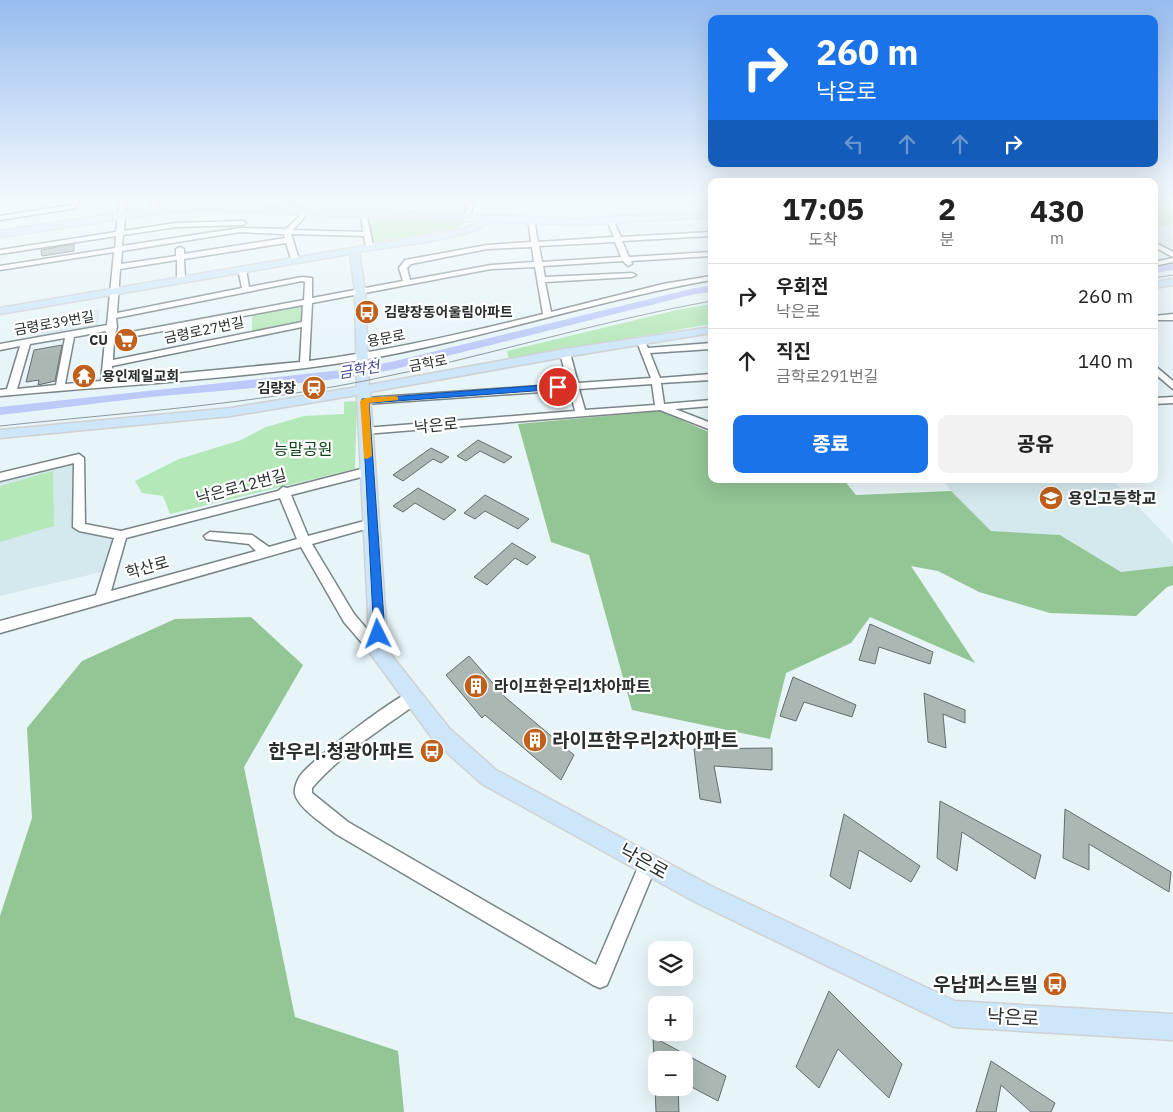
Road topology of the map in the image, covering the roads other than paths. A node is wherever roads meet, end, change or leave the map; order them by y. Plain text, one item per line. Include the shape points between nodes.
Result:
1 (106, 252) edge
2 (119, 252) edge
3 (180, 252) edge
4 (208, 252) edge
5 (293, 252) edge
6 (337, 252) edge
7 (354, 252) edge
8 (461, 252) edge
9 (537, 252) edge
10 (623, 252) edge
11 (708, 254) edge
12 (180, 256) junction
13 (625, 258) junction
14 (295, 259) junction
15 (1173, 260) edge
16 (1158, 263) edge
17 (539, 264) junction
18 (118, 266) junction
19 (0, 268) edge
20 (242, 269) junction
21 (632, 275) junction
22 (708, 279) edge
23 (181, 280) junction
24 (541, 280) junction
25 (407, 283) junction
26 (1172, 283) edge
27 (1158, 285) edge
28 (246, 290) junction
29 (116, 291) junction
30 (360, 291) junction
31 (639, 293) junction
32 (307, 301) junction
33 (0, 311) edge
34 (114, 316) junction
35 (547, 316) junction
36 (1173, 316) edge
37 (1158, 318) edge
38 (306, 324) junction
39 (113, 327) junction
40 (708, 331) edge
41 (70, 334) junction
42 (112, 338) junction
43 (26, 342) junction
44 (708, 346) edge
45 (0, 347) edge
46 (643, 347) junction
47 (565, 353) junction
48 (361, 358) junction
49 (109, 364) junction
50 (304, 364) junction
51 (1158, 374) edge
52 (708, 376) edge
53 (656, 380) junction
54 (106, 383) junction
55 (574, 386) junction
56 (1173, 386) edge
57 (60, 387) junction
58 (11, 392) junction
59 (0, 393) edge
60 (364, 396) junction
61 (1173, 400) edge
62 (1158, 401) edge
63 (708, 403) edge
64 (660, 406) junction
65 (581, 413) junction
66 (708, 426) edge
67 (365, 431) junction
68 (0, 434) edge
69 (369, 471) junction
70 (0, 477) edge
71 (283, 492) junction
72 (372, 522) junction
73 (121, 535) junction
74 (210, 536) dead end
75 (304, 541) junction
76 (266, 552) junction
77 (102, 598) junction
78 (0, 627) edge
79 (379, 653) junction
80 (414, 698) junction
81 (648, 864) junction
82 (1173, 1027) edge

1 - 19 street
2 - 18 street, 금령로39번길
3 - 12 street
4 - 12 street
5 - 14 street
6 - 14 main road
7 - 30 main road
8 - 25 street via 408,262 403,268
9 - 17 street
10 - 13 street
11 - 13 street
12 - 18 street
12 - 23 street
13 - 17 street
13 - 21 street
14 - 20 main road
15 - 16 street
17 - 24 street
17 - 25 street via 491,267
18 - 29 street, 금령로39번길
20 - 23 main road
20 - 28 street, 금령로27번길
21 - 24 street
21 - 31 street
22 - 31 street, 용문로
23 - 29 main road
24 - 35 street
25 - 30 street
26 - 27 main road
28 - 32 street, 금령로27번길 via 309,280
28 - 34 street, 금령로27번길
29 - 33 main road
29 - 34 street, 금령로39번길
30 - 32 street
30 - 48 main road
31 - 35 street, 용문로
32 - 38 street, 금령로27번길
32 - 42 street, 금령로27번길
34 - 39 street, 금령로39번길
35 - 48 street, 용문로
36 - 37 street
38 - 49 street, 금령로27번길
38 - 50 street, 금령로27번길
39 - 41 street, 금령로39번길
39 - 42 street, 금령로39번길
40 - 46 main road, 금학로
41 - 43 street, 금령로39번길
41 - 57 street
42 - 49 street, 금령로39번길
43 - 45 street, 금령로39번길
43 - 58 street
44 - 46 street
46 - 47 main road, 금학로
46 - 53 street
47 - 55 street
47 - 60 main road, 금학로
48 - 50 street, 용문로
48 - 60 main road
49 - 54 street, 금령로39번길
50 - 54 street, 용문로
51 - 56 street
52 - 53 street, 낙은로
53 - 55 street, 낙은로
53 - 64 street
54 - 57 street, 용문로
55 - 60 street, 낙은로
55 - 65 street
57 - 58 street, 용문로
58 - 59 street, 용문로
60 - 67 main road
60 - 68 main road, 금학로
61 - 62 street
63 - 64 street, 낙은로
64 - 65 street, 낙은로
64 - 66 street
65 - 67 street, 낙은로
67 - 69 main road
69 - 71 street, 낙은로12번길
69 - 72 main road
70 - 73 street via 79,458 79,527
71 - 73 street, 낙은로12번길
71 - 75 street
72 - 75 street, 학산로
72 - 79 main road
73 - 77 street
74 - 76 street via 252,540
75 - 76 street, 학산로
75 - 79 street via 349,618
76 - 77 street, 학산로
77 - 78 street, 학산로
79 - 80 main road, 낙은로
80 - 81 main road, 낙은로 via 442,735 489,776
80 - 81 street via 342,748 306,782 304,797 342,828 600,978
81 - 82 main road, 낙은로 via 954,1014

